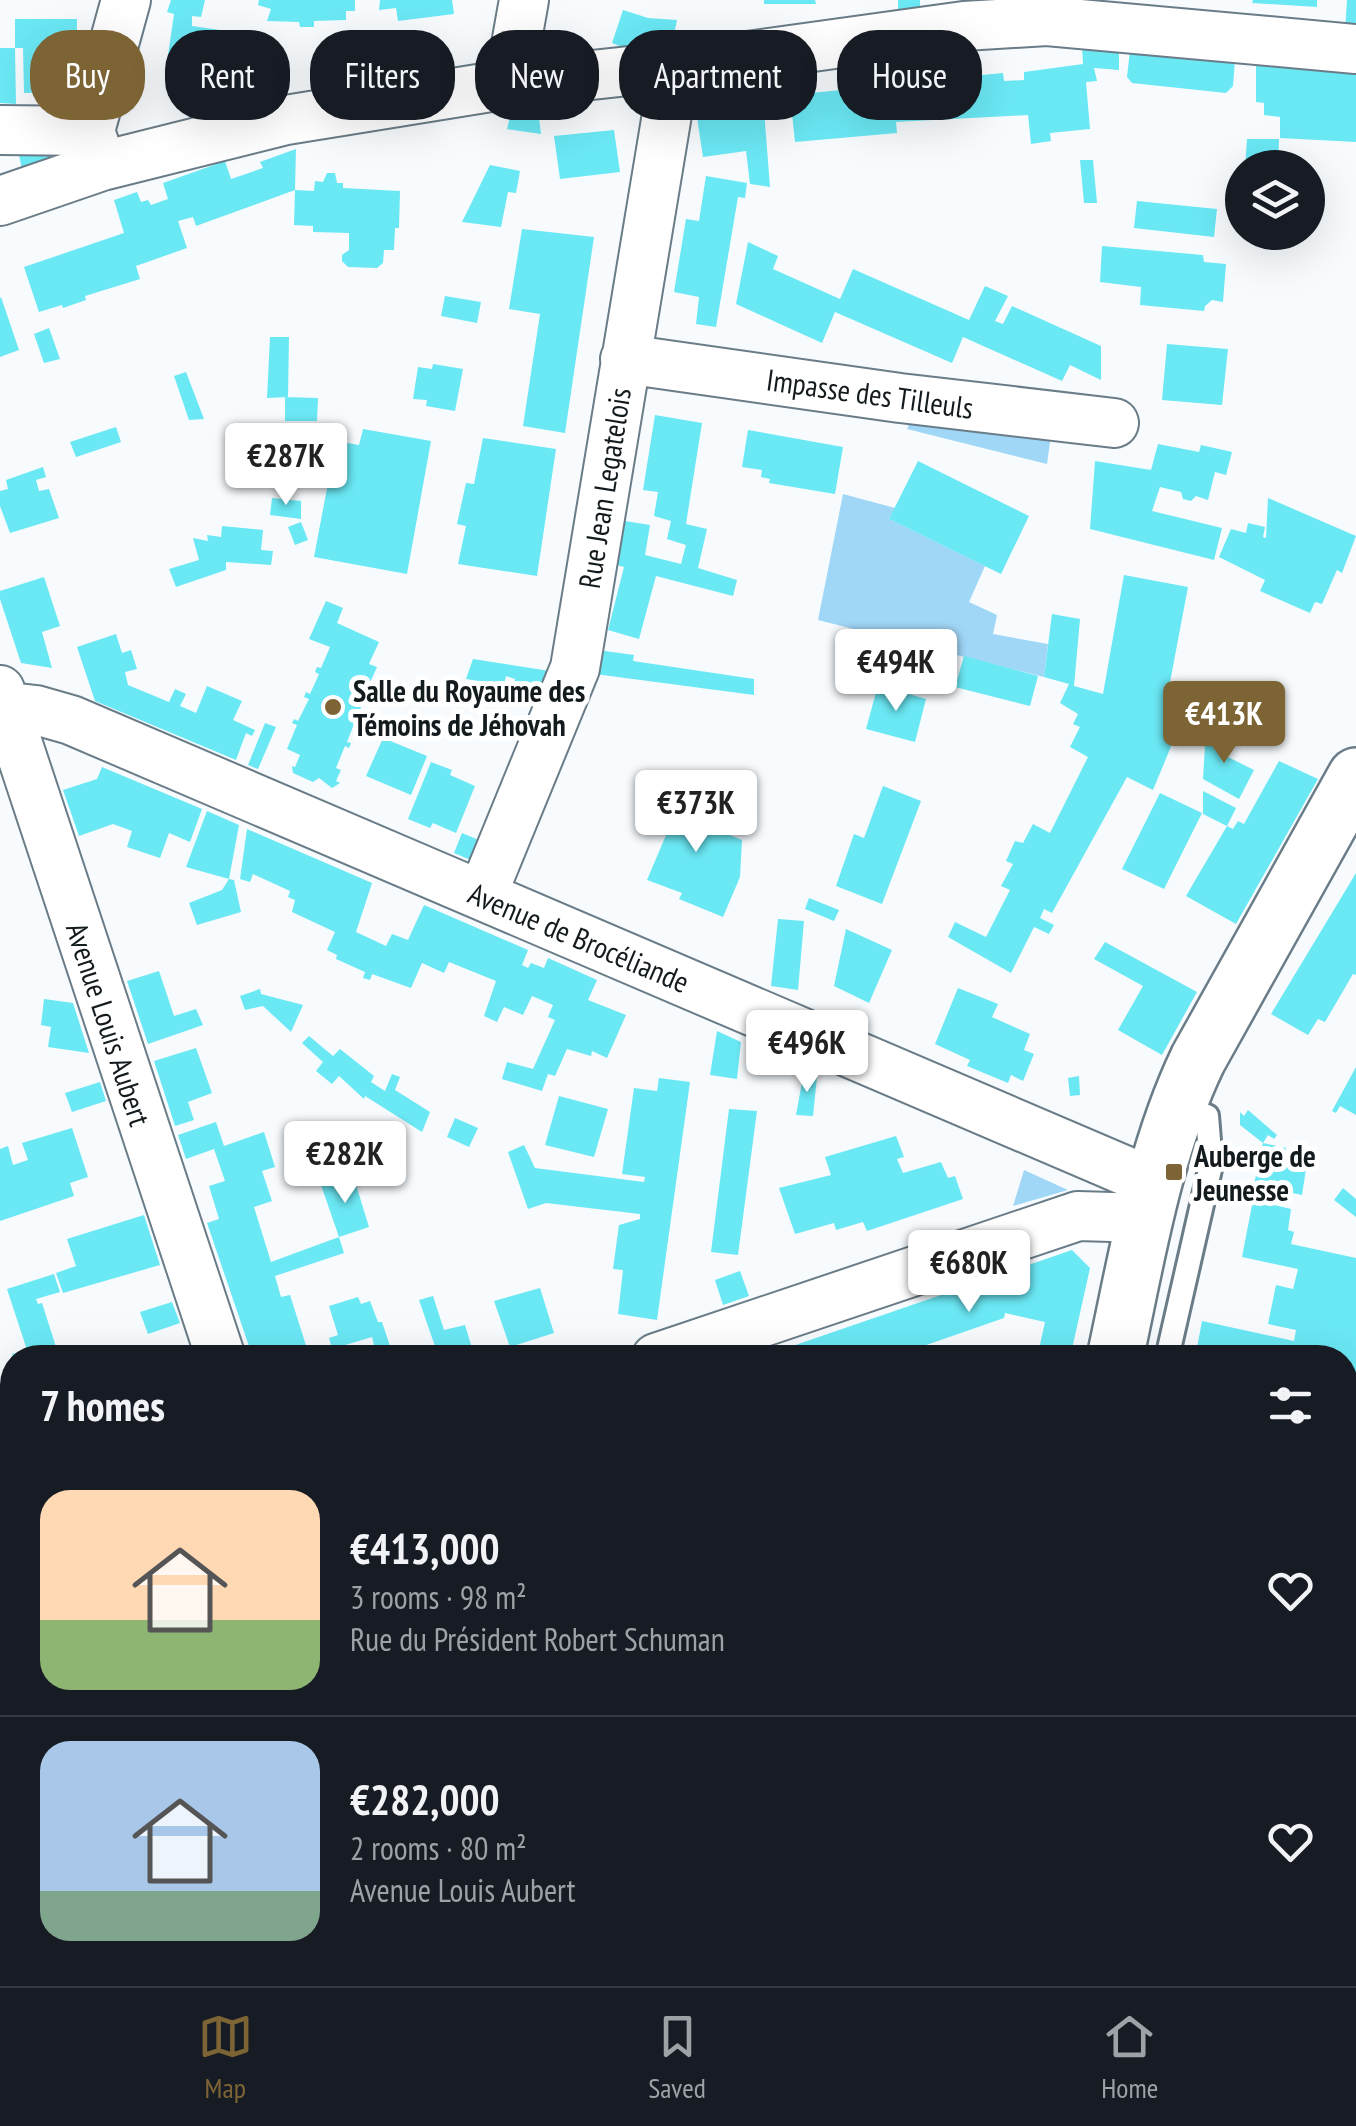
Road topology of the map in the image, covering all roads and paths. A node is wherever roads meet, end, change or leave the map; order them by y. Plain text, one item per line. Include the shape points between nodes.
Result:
1 (126, 0) edge
2 (524, 0) edge
3 (519, 30) edge
4 (817, 46) edge
5 (1356, 49) edge
6 (475, 89) edge
7 (666, 120) edge
8 (0, 130) edge
9 (96, 149) junction
10 (0, 201) edge
11 (626, 359) junction
12 (1114, 422) dead end
13 (2, 700) edge
14 (1352, 792) edge
15 (482, 895) junction
16 (1177, 1105) junction
17 (1149, 1201) junction
18 (216, 1345) edge
19 (695, 1345) edge
20 (1118, 1345) edge
21 (1171, 1345) edge

1 - 9 street
2 - 3 street
4 - 5 street via 1046,20
6 - 9 street
7 - 11 street, Rue Jean Legatelois
8 - 9 street
9 - 10 street
11 - 12 street, Impasse des Tilleuls
11 - 15 street, Rue Jean Legatelois via 575,668
13 - 15 street, Avenue de Brocéliande via 70,720
13 - 18 street, Avenue Louis Aubert
14 - 16 main road
15 - 17 street, Avenue de Brocéliande
16 - 17 main road
16 - 21 lane via 1207,1116 1211,1165
17 - 19 street via 1078,1216
17 - 20 main road

